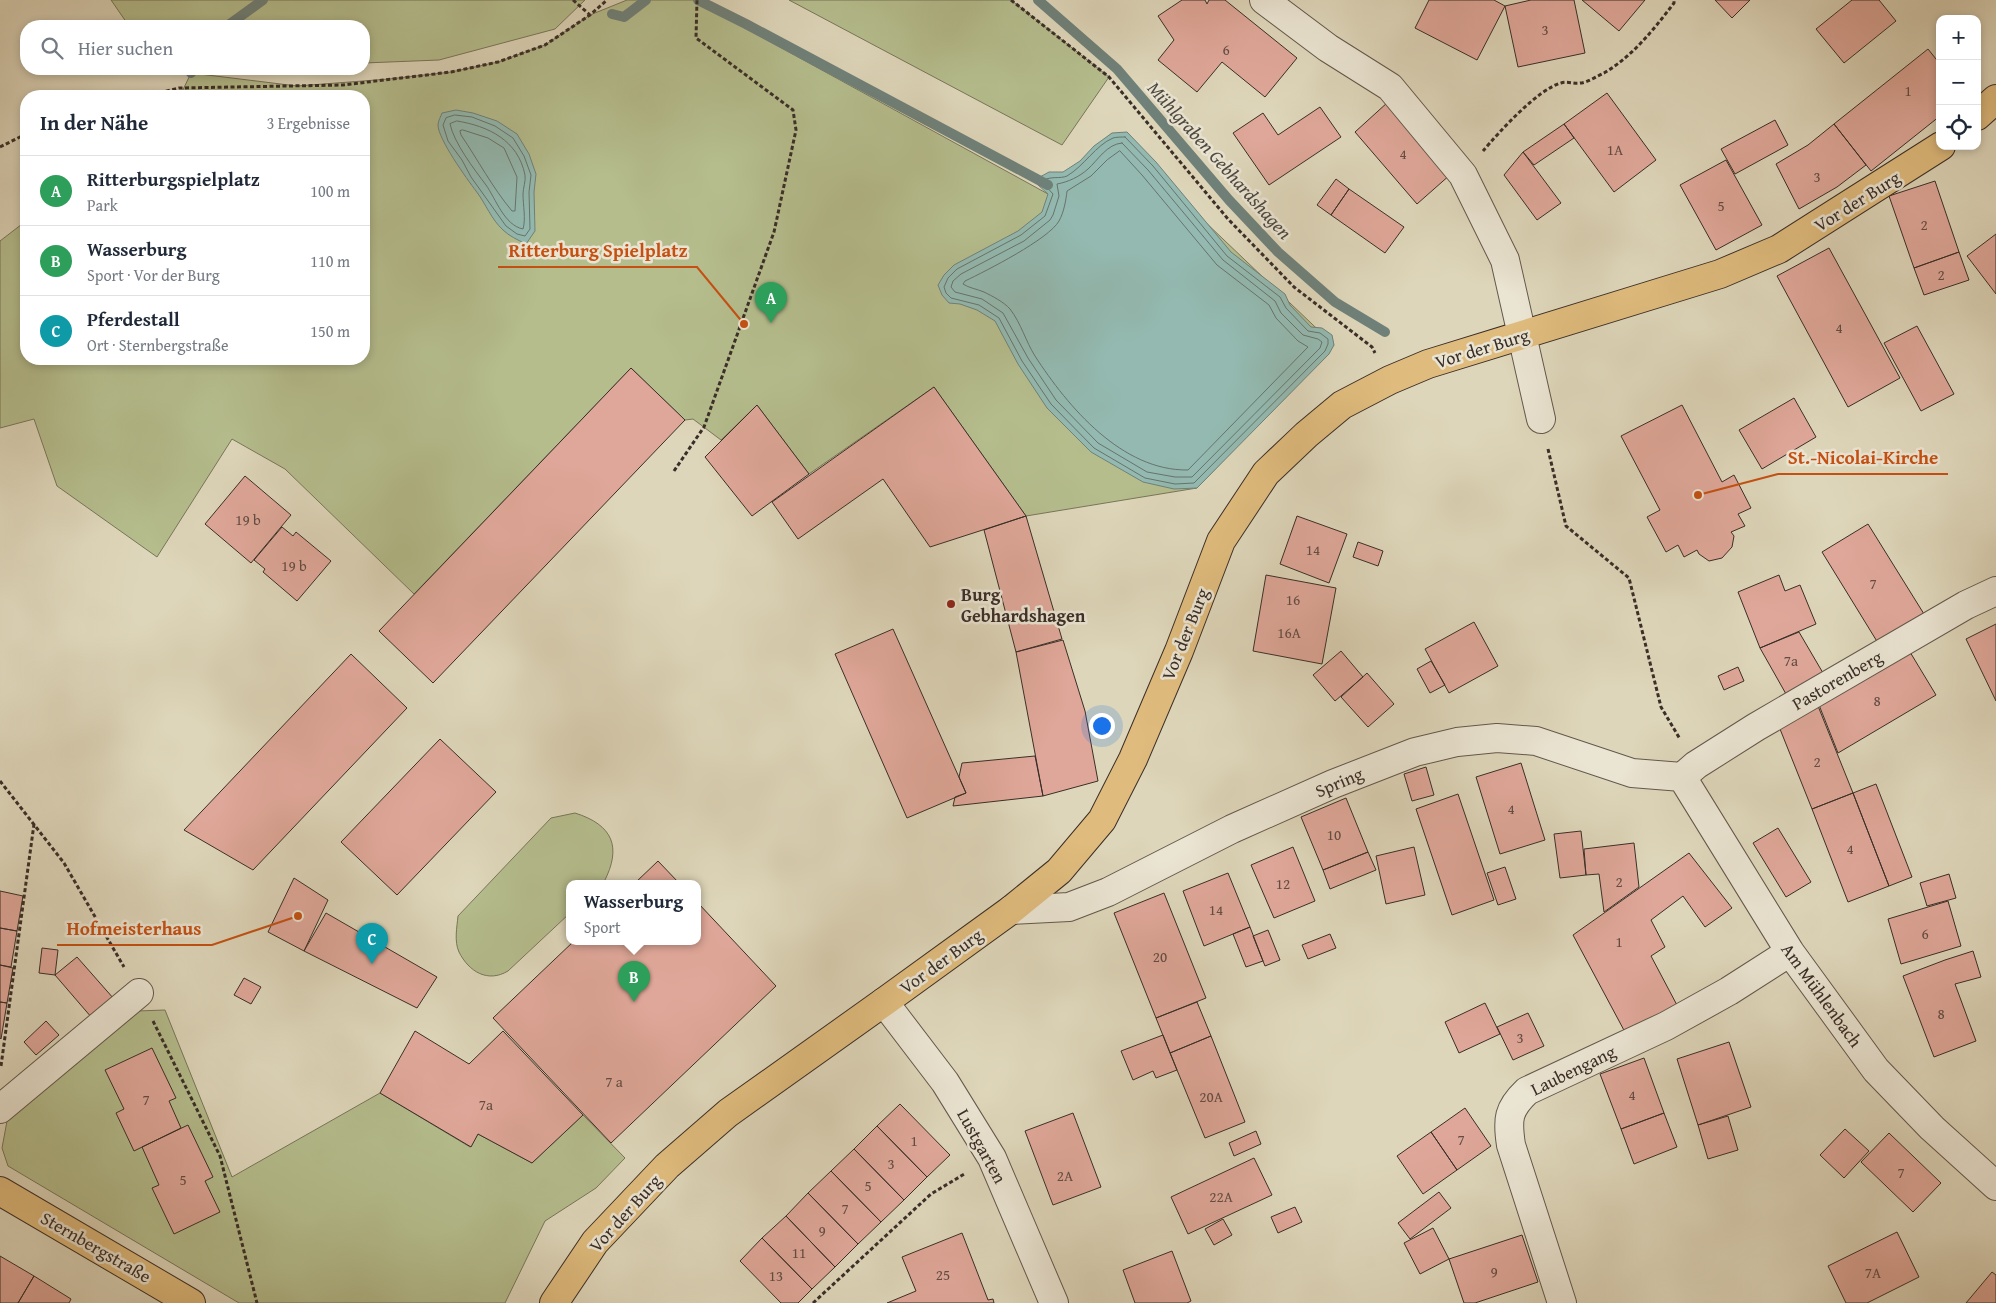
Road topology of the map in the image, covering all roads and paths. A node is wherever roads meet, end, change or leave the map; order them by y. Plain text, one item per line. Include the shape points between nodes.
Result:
1 (573, 0) edge
2 (607, 0) edge
3 (697, 0) edge
4 (1011, 0) edge
5 (1264, 0) edge
6 (1674, 0) edge
7 (590, 15) junction
8 (171, 90) edge
9 (20, 137) edge
10 (0, 147) edge
11 (1936, 150) edge
12 (1463, 175) junction
13 (1523, 336) junction
14 (1390, 380) junction
15 (1541, 419) joint
16 (674, 471) dead end
17 (1996, 591) edge
18 (1689, 771) junction
19 (0, 780) edge
20 (34, 824) junction
21 (1010, 910) junction
22 (1790, 952) junction
23 (139, 993) junction
24 (884, 1002) junction
25 (0, 1074) edge
26 (0, 1109) edge
27 (992, 1158) junction
28 (1996, 1186) edge
29 (0, 1191) edge
30 (191, 1303) edge
31 (257, 1303) edge
32 (554, 1303) edge
33 (813, 1303) edge
34 (1054, 1303) edge
35 (1562, 1303) edge

1 - 7 path
2 - 7 path
3 - 16 path via 696,38 793,110 796,130 774,232 704,427
4 - 14 path via 1109,77 1228,219 1294,287 1372,347
5 - 12 street via 1328,48 1390,87
6 - 12 path via 1653,30 1630,54 1582,83 1562,82 1551,87 1512,118
7 - 8 path via 545,44 498,62 451,72 342,84
9 - 10 path
11 - 13 main road, Vor der Burg via 1780,249 1720,274
12 - 13 street via 1505,260
13 - 14 main road, Vor der Burg via 1428,364
13 - 15 street
14 - 21 main road, Vor der Burg via 1342,405 1266,473 1221,541 1141,741 1102,820 1059,872
15 - 18 path via 1566,526 1629,578 1661,708
17 - 18 street, Pastorenberg via 1873,658
18 - 21 street, Spring via 1632,773 1536,741 1497,738 1458,742 1414,752 1333,784 1232,829 1108,892 1070,907
18 - 22 street, Am Mühlenbach
19 - 20 path
20 - 23 path via 64,863
20 - 25 path
21 - 24 main road, Vor der Burg
22 - 28 street, Am Mühlenbach via 1876,1070 1932,1128
22 - 35 street, Laubengang via 1666,1026 1527,1090 1514,1103 1507,1123 1511,1145
23 - 26 street
23 - 31 path via 220,1156
24 - 27 street, Lustgarten via 944,1082
24 - 32 main road, Vor der Burg via 728,1113 667,1166 595,1242
27 - 33 path via 931,1194
27 - 34 street, Lustgarten
29 - 30 main road, Sternbergstraße

